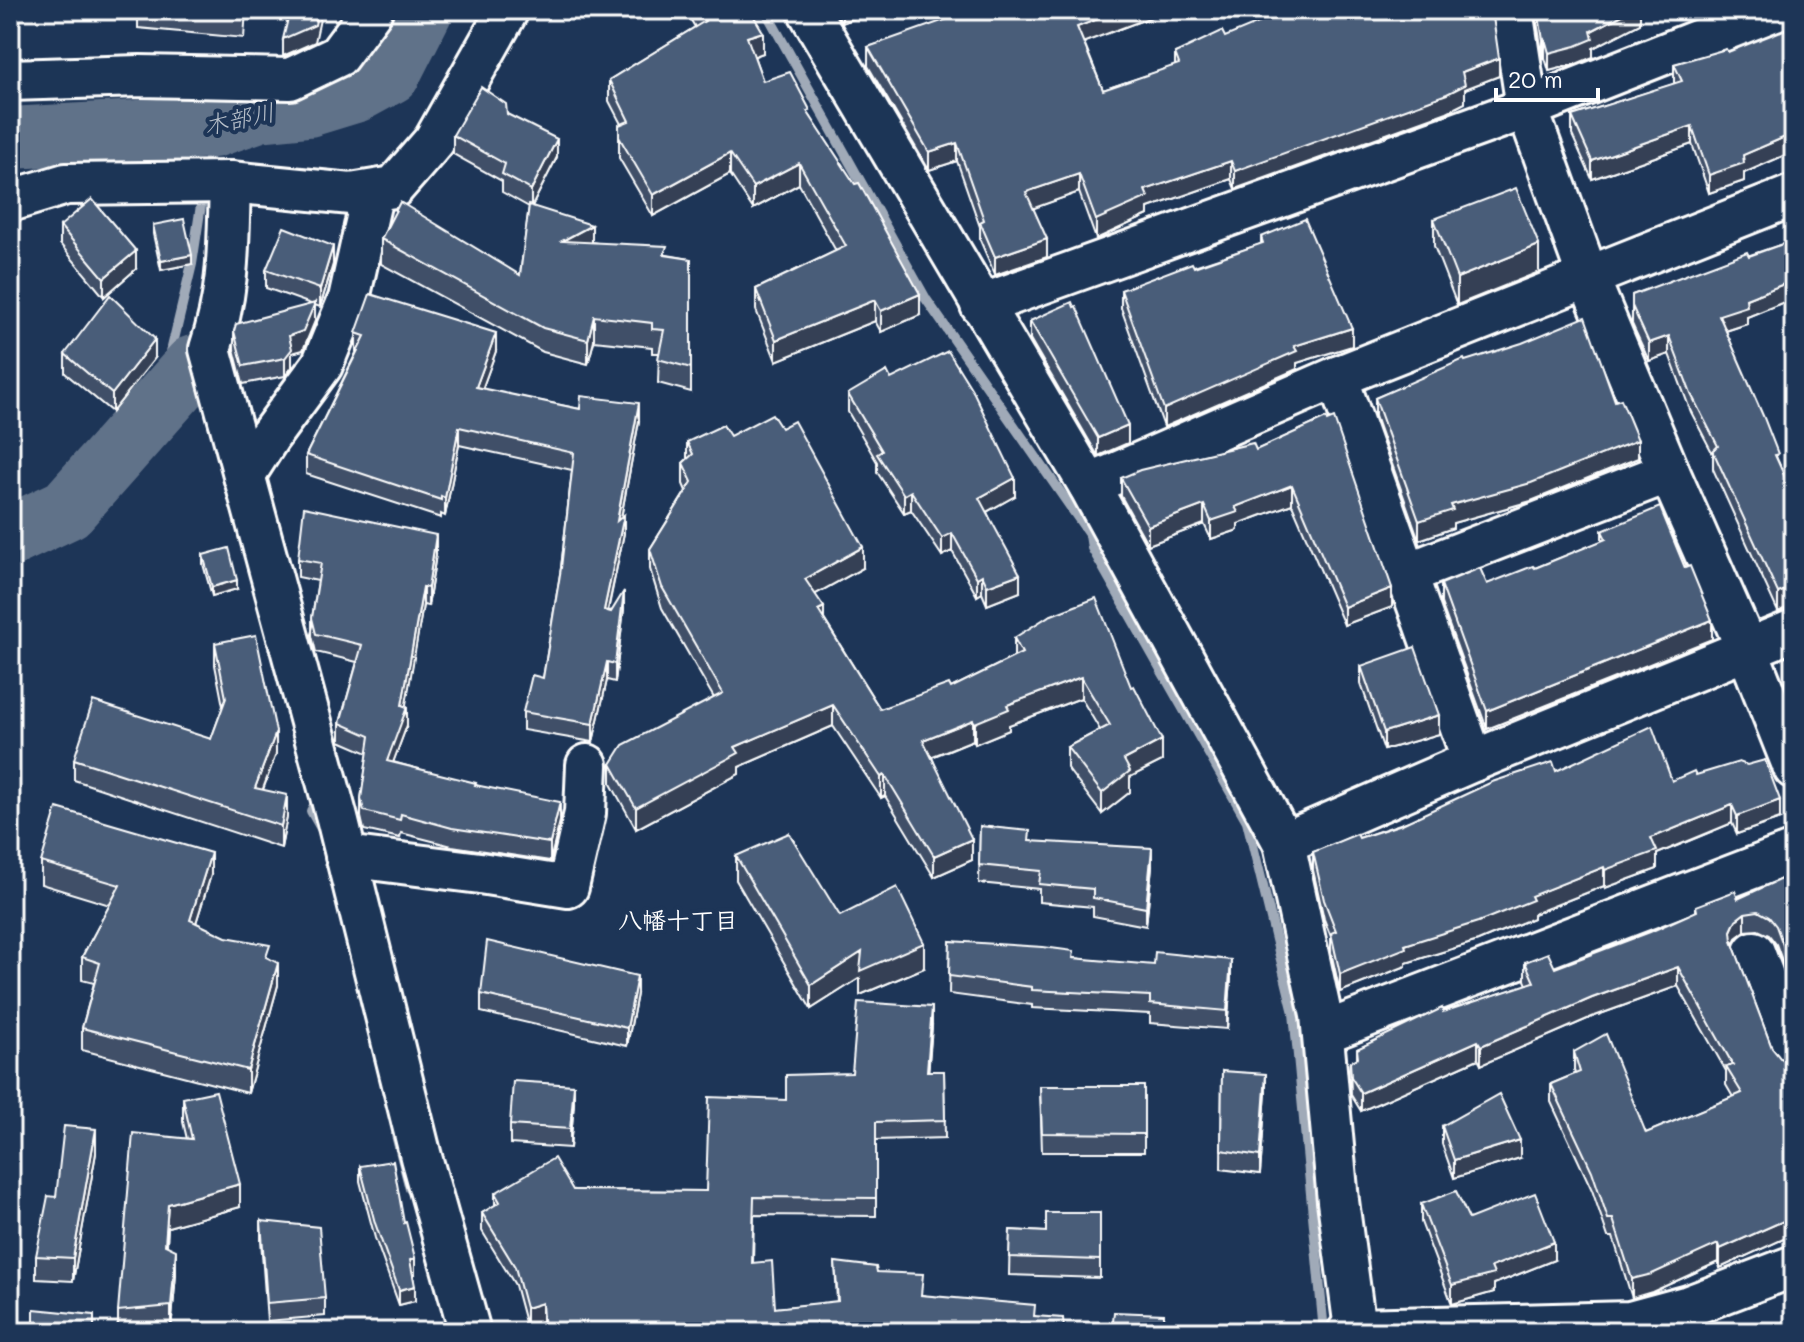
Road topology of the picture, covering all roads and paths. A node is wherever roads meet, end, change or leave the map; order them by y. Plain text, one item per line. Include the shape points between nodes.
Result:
1 (372, 10) edge
2 (508, 10) edge
3 (808, 10) edge
4 (1512, 10) edge
5 (1775, 10) edge
6 (10, 80) edge
7 (1527, 108) junction
8 (230, 182) junction
9 (373, 191) junction
10 (1794, 195) edge
11 (10, 201) edge
12 (1588, 277) junction
13 (981, 305) junction
14 (1337, 377) junction
15 (1669, 472) junction
16 (244, 476) junction
17 (1089, 485) junction
18 (1406, 574) junction
19 (1794, 630) edge
20 (1747, 649) junction
21 (1473, 761) junction
22 (587, 765) dead end
23 (1794, 768) edge
24 (1284, 843) junction
25 (1794, 852) edge
26 (346, 856) junction
27 (1754, 952) dead end
28 (1323, 1033) junction
29 (1794, 1058) edge
30 (1794, 1266) edge
31 (1352, 1331) edge
32 (470, 1332) edge

1 - 6 street via 338,56 290,79
2 - 9 street via 434,141 394,187
3 - 13 street
4 - 7 street
5 - 7 street
7 - 12 street
7 - 13 street
8 - 9 street via 351,194
8 - 11 street via 66,184
8 - 16 street via 227,279 210,349
9 - 16 street via 349,299 322,365
10 - 12 street
12 - 14 street
12 - 15 street
13 - 17 street
14 - 17 street
14 - 18 street
15 - 18 street
15 - 20 street
16 - 26 street
17 - 24 street
18 - 21 street
19 - 20 street
20 - 21 street
20 - 23 street
21 - 24 street
22 - 26 street via 585,813 568,887
24 - 28 street
25 - 28 street
26 - 32 street
27 - 29 street
28 - 31 street
30 - 31 street via 1630,1322

